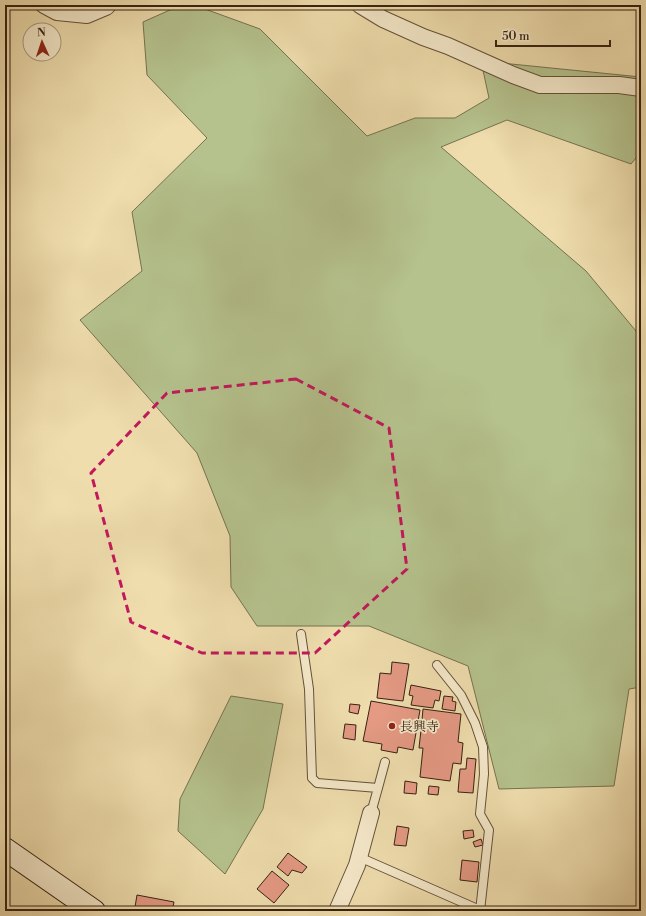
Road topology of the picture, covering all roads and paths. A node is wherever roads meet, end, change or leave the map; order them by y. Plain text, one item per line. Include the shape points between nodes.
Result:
1 (44, 5) edge
2 (108, 5) edge
3 (360, 5) edge
4 (641, 88) edge
5 (301, 634) dead end
6 (437, 665) dead end
7 (385, 762) dead end
8 (378, 788) junction
9 (371, 813) joint
10 (5, 849) edge
11 (359, 857) junction
12 (94, 911) edge
13 (337, 911) edge
14 (480, 911) edge

1 - 2 street via 57,12 87,15
3 - 4 street via 383,19 423,37 540,85 619,85
5 - 8 lane via 309,689 312,778 318,783
6 - 14 lane via 461,695 483,747 484,774 480,814 489,830
7 - 8 lane
8 - 9 lane
9 - 11 street
10 - 12 main road
11 - 13 street
11 - 14 lane

